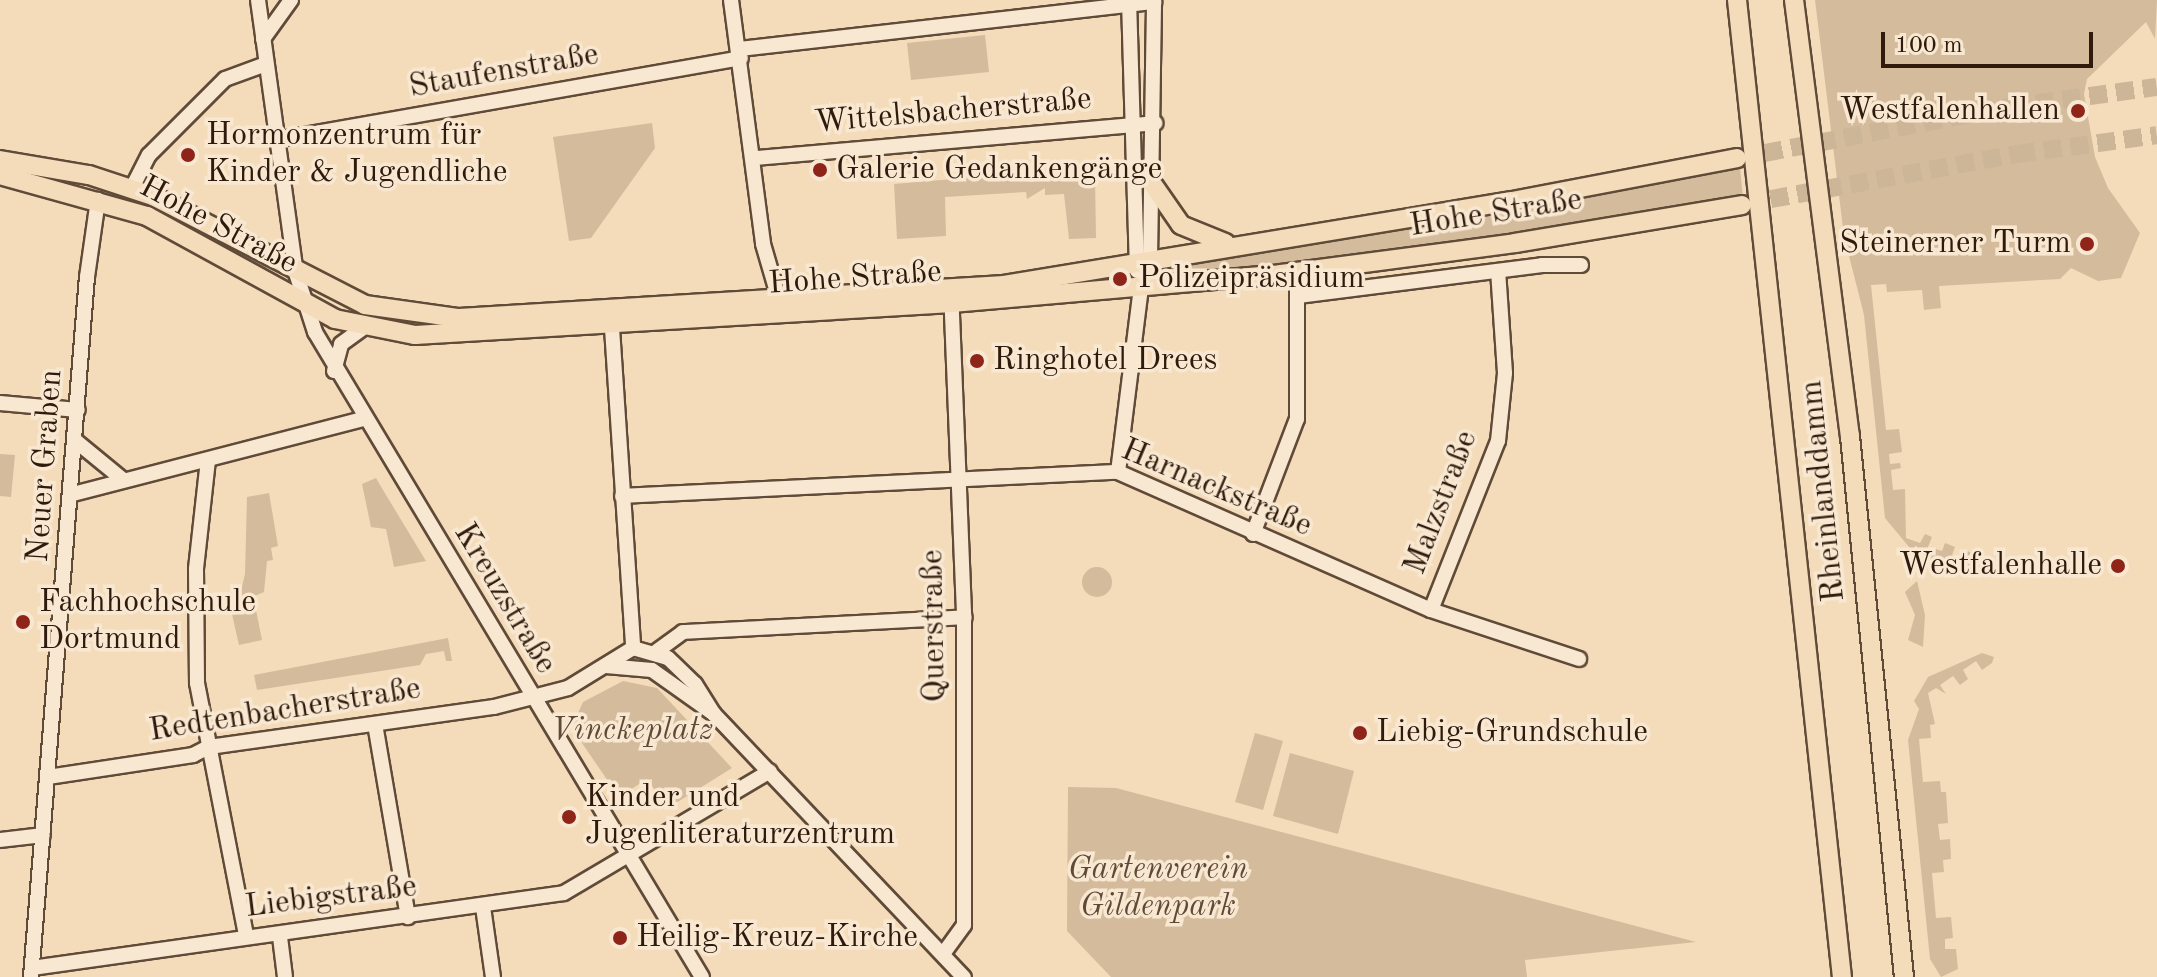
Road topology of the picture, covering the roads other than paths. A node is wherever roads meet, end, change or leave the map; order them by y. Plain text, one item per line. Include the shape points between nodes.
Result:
1 (258, 0) edge
2 (291, 0) edge
3 (731, 0) edge
4 (1737, 0) edge
5 (1794, 0) edge
6 (1154, 1) edge
7 (1130, 3) edge
8 (263, 39) junction
9 (741, 54) junction
10 (266, 64) junction
11 (1155, 123) junction
12 (1130, 125) junction
13 (276, 140) junction
14 (756, 158) junction
15 (1737, 158) tunnel mouth
16 (0, 160) edge
17 (0, 175) edge
18 (1154, 186) junction
19 (132, 188) junction
20 (98, 200) junction
21 (1742, 205) tunnel mouth
22 (1232, 245) junction
23 (1142, 261) junction
24 (1581, 265) dead end
25 (1498, 271) junction
26 (1297, 272) junction
27 (1141, 288) junction
28 (299, 289) junction
29 (952, 296) junction
30 (1298, 296) junction
31 (781, 306) junction
32 (611, 316) junction
33 (362, 329) junction
34 (334, 372) junction
35 (0, 403) edge
36 (78, 410) junction
37 (363, 419) junction
38 (77, 442) junction
39 (208, 460) junction
40 (1118, 472) junction
41 (960, 476) junction
42 (121, 478) junction
43 (73, 494) junction
44 (622, 496) junction
45 (1253, 534) junction
46 (1431, 610) junction
47 (965, 617) junction
48 (633, 648) junction
49 (657, 651) junction
50 (1579, 659) dead end
51 (606, 666) junction
52 (530, 698) junction
53 (714, 714) junction
54 (375, 724) junction
55 (209, 747) junction
56 (770, 771) junction
57 (48, 777) junction
58 (43, 835) junction
59 (0, 840) edge
60 (628, 857) junction
61 (483, 907) junction
62 (408, 917) junction
63 (246, 936) junction
64 (280, 937) junction
65 (943, 954) junction
66 (32, 973) edge
67 (961, 976) edge
68 (285, 977) edge
69 (493, 977) edge
70 (702, 977) edge
71 (1842, 977) edge
72 (1904, 977) edge

1 - 8 street, Kreuzstraße
2 - 8 street
3 - 9 street
4 - 71 main road, Rheinlanddamm
5 - 72 main road, Rheinlanddamm via 1850,436
6 - 7 street, Staufenstraße
6 - 11 street
7 - 9 street, Staufenstraße
7 - 12 street
8 - 10 street, Kreuzstraße
9 - 13 street, Staufenstraße
9 - 14 street
10 - 13 street, Kreuzstraße
10 - 19 street via 225,79 149,155
11 - 12 street, Wittelsbacherstraße
11 - 18 street
12 - 14 street, Wittelsbacherstraße
12 - 23 street
13 - 28 street, Kreuzstraße
14 - 31 street via 763,244
15 - 22 main road, Hohe Straße via 1512,201
16 - 19 main road, Hohe Straße via 68,170
17 - 20 main road, Hohe Straße
18 - 22 main road via 1181,225
18 - 23 street
19 - 28 main road, Hohe Straße via 215,225
20 - 28 main road, Hohe Straße
20 - 36 street, Neuer Graben
21 - 26 main road, Hohe Straße
22 - 23 main road, Hohe Straße
23 - 27 street
23 - 29 main road, Hohe Straße
24 - 25 street, Hohe Straße
25 - 30 street, Hohe Straße
25 - 46 street, Malzstraße via 1505,373 1498,441
26 - 27 main road, Hohe Straße
26 - 30 street
27 - 29 main road, Hohe Straße
27 - 40 street
28 - 32 main road, Hohe Straße via 437,318
28 - 33 main road, Hohe Straße
28 - 34 street, Kreuzstraße
29 - 31 main road, Hohe Straße
29 - 41 street, Querstraße
30 - 45 street via 1297,419
31 - 32 main road, Hohe Straße
32 - 33 main road, Hohe Straße via 415,335
32 - 44 street
33 - 34 street via 341,344
34 - 37 street, Kreuzstraße
35 - 36 street
36 - 38 street, Neuer Graben
37 - 39 street
37 - 52 street, Kreuzstraße
38 - 42 street
38 - 43 street, Neuer Graben
39 - 42 street
39 - 55 street via 194,631
40 - 41 street, Harnackstraße
40 - 45 street, Harnackstraße
41 - 44 street, Harnackstraße
41 - 47 street, Querstraße
42 - 43 street
43 - 57 street, Neuer Graben
44 - 48 street
45 - 46 street, Harnackstraße
46 - 50 street, Harnackstraße
47 - 49 street via 683,632
47 - 65 street, Querstraße via 964,925
48 - 49 street
48 - 51 street
49 - 53 street via 680,667
51 - 52 street via 568,688
51 - 53 street via 652,670
52 - 54 street, Redtenbacherstraße
52 - 60 street, Kreuzstraße
53 - 56 street
54 - 55 street, Redtenbacherstraße
54 - 62 street
55 - 57 street, Redtenbacherstraße via 193,755
55 - 63 street
56 - 60 street
56 - 65 street
57 - 58 street, Neuer Graben
58 - 59 street
58 - 66 street, Neuer Graben
60 - 61 street, Liebigstraße via 564,893
60 - 70 street, Kreuzstraße
61 - 62 street, Liebigstraße
61 - 69 street
62 - 64 street, Liebigstraße
63 - 64 street, Liebigstraße
63 - 66 street, Liebigstraße
64 - 68 street
65 - 67 street

